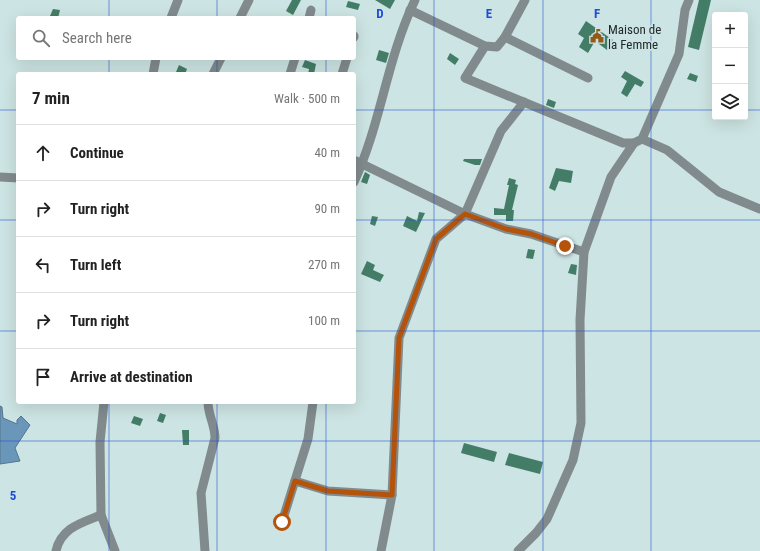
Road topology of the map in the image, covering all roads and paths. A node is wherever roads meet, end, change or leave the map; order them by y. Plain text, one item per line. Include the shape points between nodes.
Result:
1 (178, 0) edge
2 (249, 0) edge
3 (415, 0) edge
4 (525, 0) edge
5 (689, 0) edge
6 (410, 10) junction
7 (172, 16) edge
8 (241, 16) edge
9 (505, 37) junction
10 (485, 46) junction
11 (156, 60) edge
12 (220, 60) edge
13 (294, 60) edge
14 (346, 60) edge
15 (153, 72) edge
16 (213, 72) edge
17 (291, 72) edge
18 (343, 72) edge
19 (588, 78) dead end
20 (524, 102) junction
21 (638, 141) junction
22 (358, 162) edge
23 (356, 172) edge
24 (0, 177) edge
25 (16, 178) edge
26 (760, 209) edge
27 (465, 214) junction
28 (584, 252) junction
29 (104, 404) edge
30 (208, 404) edge
31 (313, 404) edge
32 (295, 481) junction
33 (392, 495) junction
34 (101, 515) junction
35 (282, 522) dead end
36 (56, 551) edge
37 (115, 551) edge
38 (205, 551) edge
39 (381, 551) edge
40 (518, 551) edge

1 - 7 street
2 - 8 street
3 - 6 street
4 - 9 street
5 - 21 street via 685,10 679,54
6 - 10 street
6 - 22 street
9 - 10 street via 497,47
9 - 19 street
10 - 20 street via 465,78
11 - 15 street
12 - 16 street
13 - 17 street
14 - 18 street
20 - 21 street via 623,143
20 - 27 street via 501,131
21 - 26 street via 667,150 719,192
21 - 28 street via 611,177
22 - 23 street
22 - 27 street
24 - 25 street
27 - 28 street
27 - 33 street via 436,239 399,338
28 - 40 street via 580,320 581,423 573,460 547,519
29 - 34 street via 100,442
30 - 38 street via 215,438 201,493
31 - 32 street via 308,440
32 - 33 street via 328,491
32 - 35 street
33 - 39 street
34 - 36 street via 65,532 58,542
34 - 37 street

